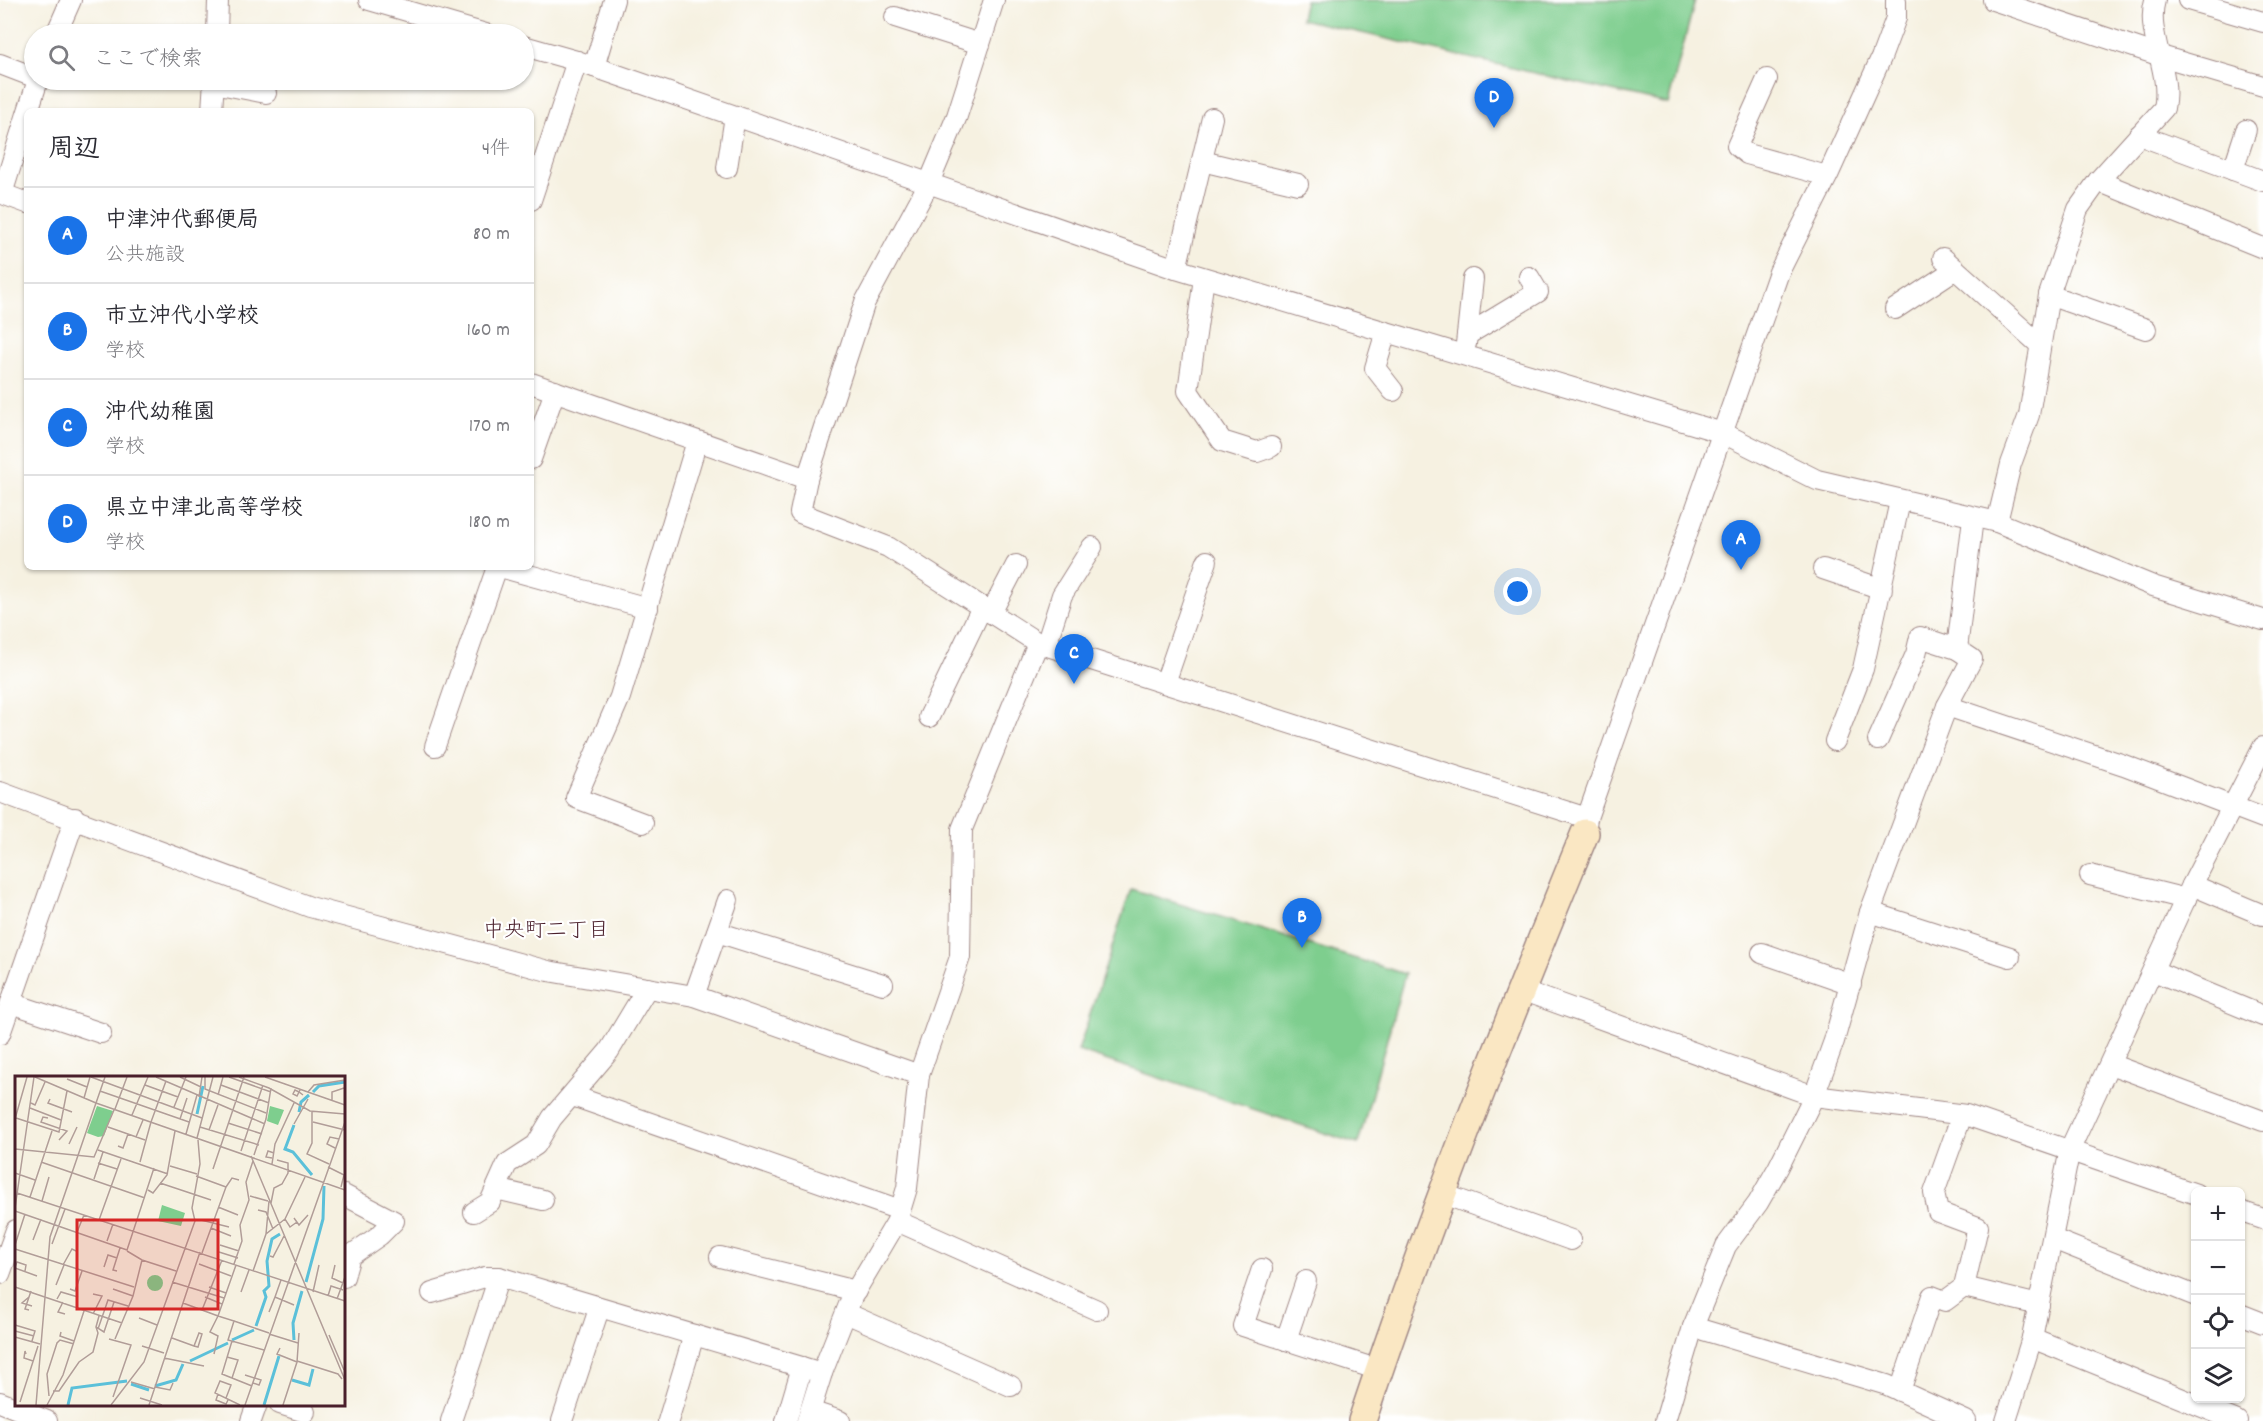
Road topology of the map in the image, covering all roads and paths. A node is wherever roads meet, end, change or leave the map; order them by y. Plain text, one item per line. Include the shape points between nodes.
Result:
1 (71, 0) edge
2 (218, 0) edge
3 (369, 0) edge
4 (614, 0) edge
5 (994, 0) edge
6 (1896, 0) edge
7 (2155, 0) edge
8 (2188, 0) edge
9 (2000, 1) edge
10 (895, 17) dead end
11 (2263, 22) edge
12 (60, 24) edge
13 (217, 24) edge
14 (452, 24) edge
15 (980, 44) junction
16 (534, 49) edge
17 (2161, 57) junction
18 (0, 63) edge
19 (585, 64) junction
20 (24, 73) edge
21 (1767, 79) dead end
22 (2263, 86) edge
23 (33, 90) edge
24 (213, 90) edge
25 (253, 90) edge
26 (266, 93) dead end
27 (28, 108) edge
28 (212, 108) edge
29 (735, 116) junction
30 (1212, 118) dead end
31 (24, 121) edge
32 (2246, 130) dead end
33 (2139, 135) junction
34 (1202, 161) junction
35 (727, 168) dead end
36 (2233, 170) junction
37 (1827, 176) junction
38 (2098, 181) junction
39 (2263, 182) edge
40 (929, 183) junction
41 (1298, 184) dead end
42 (534, 192) edge
43 (1, 193) edge
44 (24, 202) edge
45 (2263, 248) edge
46 (1176, 269) junction
47 (1529, 277) dead end
48 (1204, 278) junction
49 (1473, 279) dead end
50 (2049, 295) junction
51 (1895, 309) dead end
52 (2146, 328) dead end
53 (1386, 332) junction
54 (1467, 335) junction
55 (2039, 344) junction
56 (1464, 356) junction
57 (534, 384) edge
58 (555, 391) junction
59 (1393, 391) dead end
60 (1724, 433) junction
61 (697, 441) junction
62 (1271, 447) dead end
63 (534, 450) edge
64 (807, 479) junction
65 (1900, 501) junction
66 (1973, 518) junction
67 (1997, 522) junction
68 (1092, 547) dead end
69 (1207, 561) dead end
70 (1016, 565) dead end
71 (1823, 569) dead end
72 (498, 570) edge
73 (510, 570) edge
74 (1882, 589) junction
75 (648, 608) junction
76 (986, 610) junction
77 (2263, 620) edge
78 (1042, 644) junction
79 (1957, 649) junction
80 (1165, 683) junction
81 (1947, 706) junction
82 (929, 717) dead end
83 (1878, 740) dead end
84 (1835, 741) dead end
85 (435, 746) dead end
86 (2263, 747) edge
87 (0, 792) edge
88 (2233, 806) junction
89 (75, 818) junction
90 (2263, 818) edge
91 (643, 823) dead end
92 (1586, 825) junction
93 (2090, 875) dead end
94 (2189, 892) junction
95 (728, 900) dead end
96 (1870, 912) junction
97 (2263, 915) edge
98 (717, 932) junction
99 (1762, 953) dead end
100 (2010, 957) dead end
101 (2154, 971) junction
102 (883, 984) dead end
103 (1851, 984) junction
104 (647, 988) junction
105 (1521, 990) junction
106 (694, 996) junction
107 (11, 1003) junction
108 (2263, 1016) edge
109 (1, 1027) edge
110 (101, 1033) dead end
111 (2110, 1065) junction
112 (919, 1075) junction
113 (573, 1096) junction
114 (1814, 1096) junction
115 (1962, 1114) junction
116 (2263, 1121) edge
117 (2070, 1149) junction
118 (496, 1189) junction
119 (2191, 1192) edge
120 (1443, 1194) junction
121 (345, 1196) edge
122 (543, 1200) dead end
123 (474, 1212) dead end
124 (2245, 1212) edge
125 (898, 1215) junction
126 (2263, 1219) edge
127 (10, 1234) edge
128 (2053, 1239) junction
129 (1571, 1240) dead end
130 (720, 1257) dead end
131 (1262, 1269) dead end
132 (345, 1273) edge
133 (0, 1274) edge
134 (499, 1277) junction
135 (1306, 1281) dead end
136 (1964, 1287) junction
137 (856, 1291) junction
138 (432, 1293) dead end
139 (2193, 1295) edge
140 (2039, 1305) junction
141 (599, 1309) junction
142 (1096, 1310) dead end
143 (846, 1313) junction
144 (2245, 1316) edge
145 (2263, 1323) edge
146 (1693, 1327) junction
147 (694, 1335) junction
148 (2032, 1338) junction
149 (1286, 1340) junction
150 (802, 1367) junction
151 (1378, 1370) junction
152 (822, 1373) junction
153 (1011, 1386) dead end
154 (1900, 1391) junction
155 (0, 1401) edge
156 (256, 1406) edge
157 (286, 1406) edge
158 (305, 1413) edge
159 (809, 1416) edge
160 (47, 1421) edge
161 (251, 1421) edge
162 (451, 1421) edge
163 (562, 1421) edge
164 (668, 1421) edge
165 (786, 1421) edge
166 (840, 1421) edge
167 (1362, 1421) edge
168 (1665, 1421) edge
169 (1966, 1421) edge
170 (2006, 1421) edge
171 (2237, 1421) edge

1 - 12 street
2 - 13 street
3 - 14 street
4 - 19 street
5 - 15 street
6 - 37 street via 1896,18 1881,58
7 - 17 street via 2153,22
8 - 11 street
9 - 17 street
10 - 15 street
15 - 40 street via 957,116
16 - 19 street
17 - 22 street
17 - 33 street via 2167,95 2164,108
18 - 20 street
19 - 29 street
19 - 42 street
21 - 37 street via 1737,146 1746,154
23 - 27 street
24 - 28 street
25 - 26 street
29 - 35 street
29 - 40 street
30 - 34 street
31 - 43 street
32 - 36 street
33 - 36 street
33 - 38 street
34 - 41 street
34 - 46 street
36 - 39 street
37 - 60 street via 1779,272
38 - 45 street
38 - 50 street via 2079,209
40 - 46 street
40 - 64 street via 865,302
43 - 44 street
46 - 48 street
47 - 54 street via 1538,292
48 - 53 street
48 - 62 street via 1188,391 1222,441 1257,452
49 - 54 street
50 - 52 street
50 - 55 street
51 - 55 street via 1949,264
53 - 56 street
53 - 59 street via 1375,368
54 - 56 street
55 - 67 street via 2029,415 2011,464
56 - 60 street
57 - 58 street
58 - 61 street
58 - 63 street
60 - 65 street via 1816,480
60 - 92 street
61 - 64 street
61 - 75 street
64 - 76 street via 800,513 888,547
65 - 66 street
65 - 74 street
66 - 67 street
66 - 79 street
67 - 77 street via 2153,586
68 - 78 street via 1062,595
69 - 80 street
70 - 76 street
71 - 74 street
72 - 85 street
73 - 75 street
74 - 84 street via 1863,669
75 - 91 street via 620,696 576,798
76 - 78 street
76 - 82 street
78 - 80 street
78 - 112 street via 962,829 960,957
79 - 81 street via 1972,659
79 - 83 street via 1920,637
80 - 92 street
81 - 88 street
81 - 96 street
86 - 88 street
87 - 89 street
88 - 90 street
88 - 94 street
89 - 104 street via 310,907 548,971
89 - 107 street
92 - 105 street
93 - 94 street
94 - 97 street
94 - 101 street
95 - 98 street
96 - 100 street
96 - 103 street
98 - 102 street
98 - 106 street
99 - 103 street
101 - 108 street
101 - 111 street
103 - 114 street
104 - 106 street
104 - 113 street via 609,1051
105 - 114 street
105 - 120 street
106 - 112 street
107 - 109 street
107 - 110 street
111 - 116 street
111 - 117 street
112 - 125 street via 907,1188
113 - 118 street via 552,1118 536,1145 507,1164
113 - 125 street
114 - 115 street
114 - 146 street via 1778,1168 1726,1246
115 - 117 street
115 - 136 street via 1934,1193 1938,1212 1978,1227
117 - 119 street
117 - 128 street
118 - 122 street
118 - 123 street via 490,1202
120 - 129 street
120 - 151 street
121 - 132 street via 394,1221 350,1256
124 - 126 street
125 - 137 street
125 - 142 street
127 - 133 street
128 - 139 street
128 - 140 street
130 - 137 street
131 - 149 street via 1243,1326
134 - 138 street via 485,1277
134 - 141 street
134 - 162 street
135 - 149 street
136 - 140 street
136 - 154 street via 1945,1301 1932,1296
137 - 143 street
140 - 148 street
141 - 147 street
141 - 163 street
143 - 152 street
143 - 153 street
144 - 145 street
146 - 154 street
146 - 168 street
147 - 150 street
147 - 164 street
148 - 170 street
148 - 171 street
149 - 151 street
150 - 152 street
150 - 165 street
151 - 167 street
152 - 159 street
154 - 169 street
155 - 160 street
156 - 161 street
157 - 158 street
159 - 166 street

